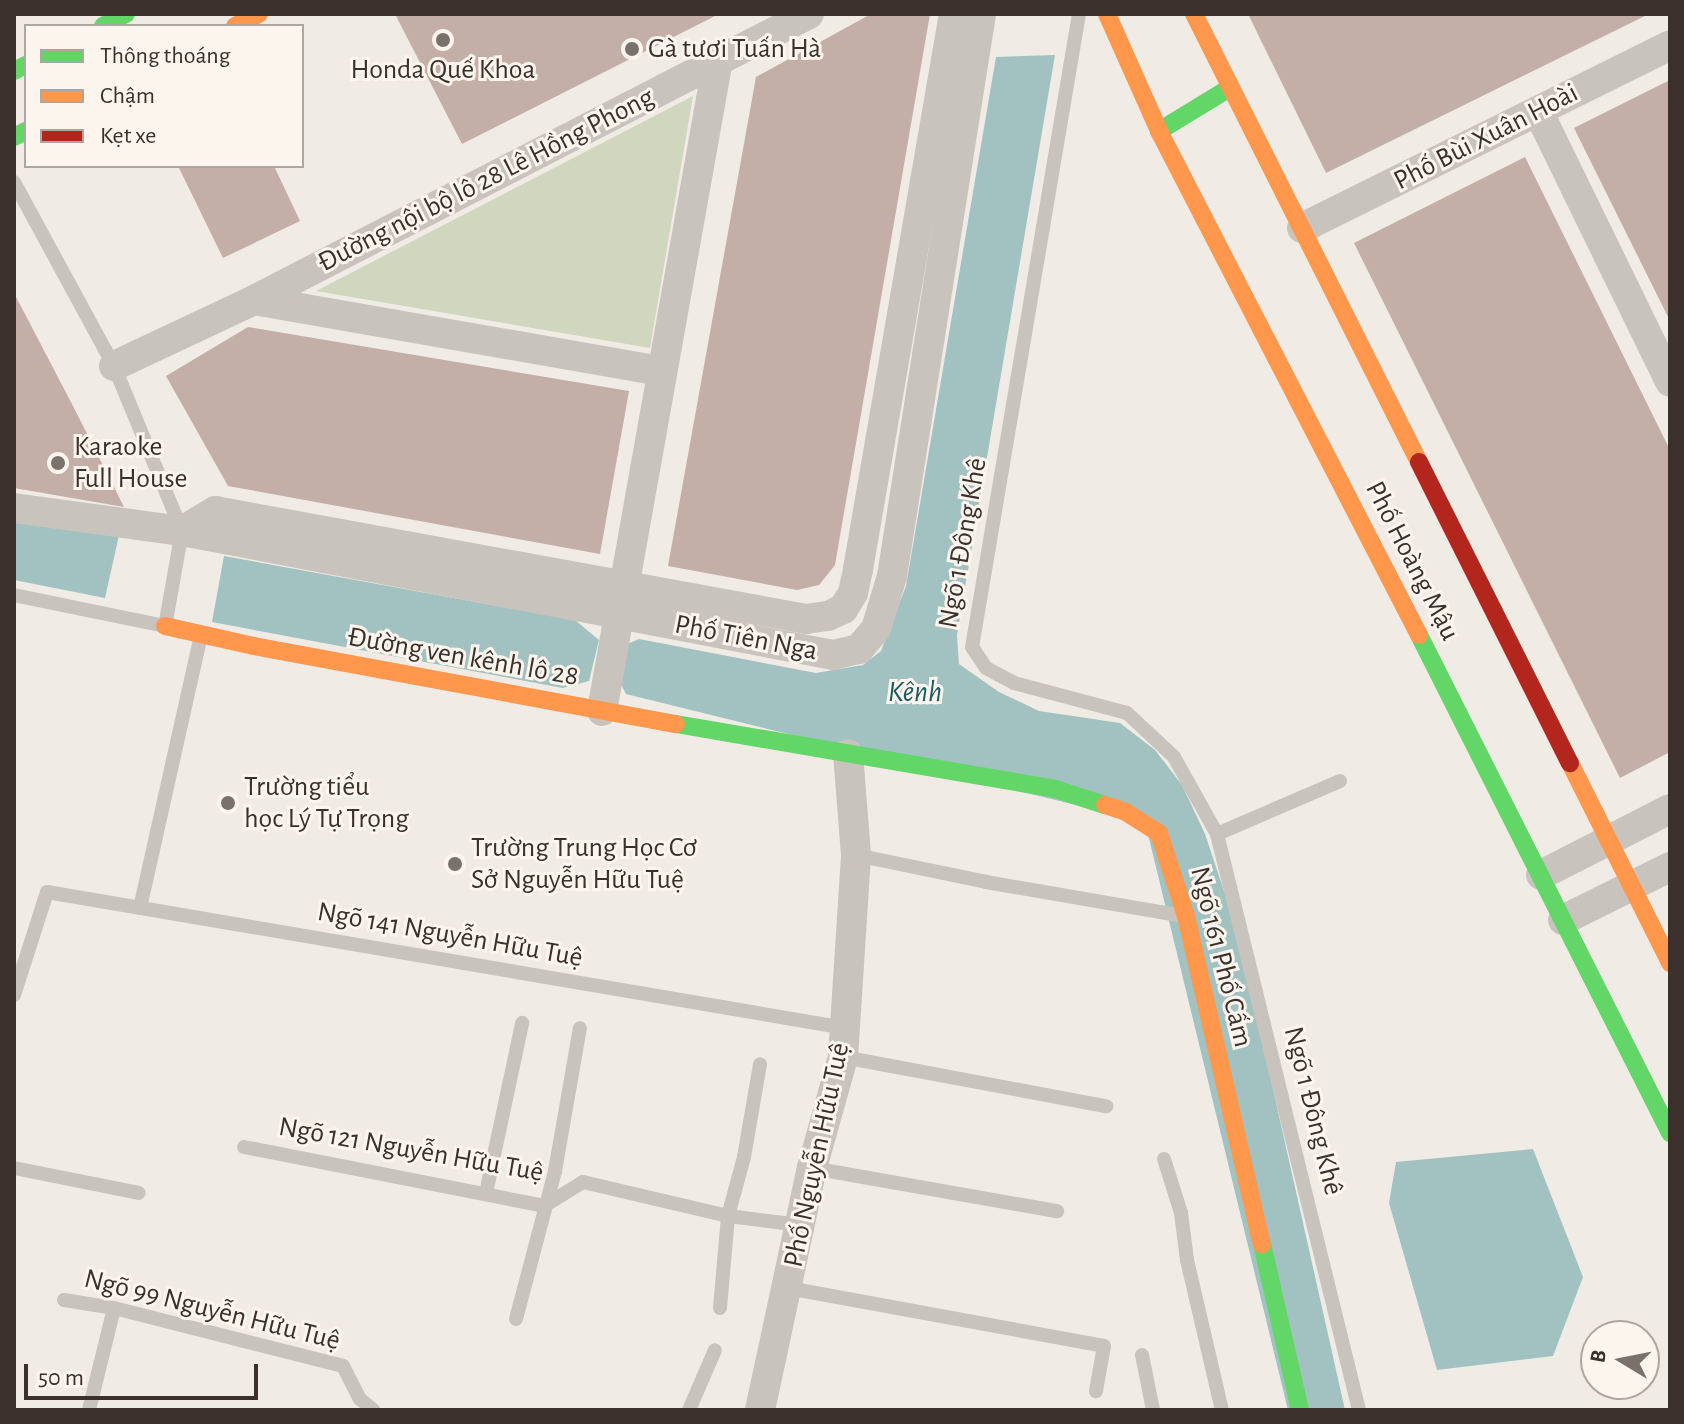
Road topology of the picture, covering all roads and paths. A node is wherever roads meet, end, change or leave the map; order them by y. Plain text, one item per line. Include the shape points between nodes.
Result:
1 (126, 14) edge
2 (259, 14) edge
3 (809, 14) edge
4 (954, 14) edge
5 (981, 14) edge
6 (1079, 14) edge
7 (1107, 14) edge
8 (1194, 14) edge
9 (107, 24) edge
10 (239, 24) edge
11 (1670, 45) edge
12 (718, 60) junction
13 (1231, 87) junction
14 (1538, 111) junction
15 (1159, 131) junction
16 (14, 182) edge
17 (1302, 228) junction
18 (254, 300) junction
19 (114, 366) junction
20 (662, 371) junction
21 (1670, 382) edge
22 (14, 508) edge
23 (179, 542) junction
24 (14, 595) edge
25 (621, 600) junction
26 (166, 621) junction
27 (201, 634) junction
28 (602, 711) junction
29 (848, 754) junction
30 (1340, 781) dead end
31 (1670, 809) edge
32 (1217, 834) junction
33 (1609, 840) junction
34 (856, 855) junction
35 (1670, 867) edge
36 (1541, 875) junction
37 (1632, 886) junction
38 (140, 908) junction
39 (1186, 916) junction
40 (1563, 920) junction
41 (1670, 963) edge
42 (14, 995) edge
43 (522, 1023) dead end
44 (580, 1028) dead end
45 (844, 1042) junction
46 (760, 1064) dead end
47 (1106, 1106) dead end
48 (1670, 1133) edge
49 (244, 1147) dead end
50 (1164, 1159) dead end
51 (14, 1168) edge
52 (812, 1168) junction
53 (139, 1193) dead end
54 (486, 1193) junction
55 (544, 1206) junction
56 (1057, 1211) dead end
57 (728, 1216) junction
58 (800, 1225) junction
59 (788, 1288) junction
60 (64, 1300) dead end
61 (114, 1308) junction
62 (720, 1308) dead end
63 (516, 1319) dead end
64 (715, 1350) dead end
65 (1142, 1355) dead end
66 (1096, 1391) dead end
67 (89, 1410) edge
68 (373, 1410) edge
69 (689, 1410) edge
70 (760, 1410) edge
71 (1153, 1410) edge
72 (1222, 1410) edge
73 (1300, 1410) edge
74 (1359, 1410) edge

1 - 9 street
2 - 10 street
3 - 12 street, Đường nội bộ lô 28 Lê Hồng Phong
4 - 25 street, Phố Tiên Nga via 853,593 843,609 806,619
5 - 25 street, Phố Tiên Nga via 892,576 876,629 859,649 833,655
6 - 32 lane, Ngõ 1 Đông Khê via 972,647 986,668 1014,683 1127,713 1174,757
7 - 15 street, Phố Hoàng Mậu
8 - 13 street, Phố Hoàng Mậu
11 - 14 street, Phố Bùi Xuân Hoài
12 - 18 street, Đường nội bộ lô 28 Lê Hồng Phong
12 - 20 street
13 - 15 street
13 - 17 street, Phố Hoàng Mậu
14 - 17 street, Phố Bùi Xuân Hoài
14 - 21 street
15 - 36 street, Phố Hoàng Mậu
16 - 19 lane
17 - 33 street, Phố Hoàng Mậu
18 - 19 street, Đường nội bộ lô 28 Lê Hồng Phong
18 - 20 street, Đường nội bộ lô 28 Lê Hồng Phong
19 - 23 lane
20 - 25 street
22 - 23 street, Phố Tiên Nga
23 - 25 street, Phố Tiên Nga
23 - 26 lane
24 - 26 lane
25 - 28 street
26 - 27 street, Đường ven kênh lô 28
27 - 28 street, Đường ven kênh lô 28
27 - 38 lane
28 - 29 street, Đường ven kênh lô 28
29 - 34 street, Phố Nguyễn Hữu Tuệ
29 - 39 street, Ngõ 161 Phố Cấm via 1055,789 1124,811 1159,833
30 - 32 lane
31 - 33 street
32 - 74 lane, Ngõ 1 Đông Khê
33 - 36 street
33 - 37 street, Phố Hoàng Mậu
34 - 39 lane
34 - 45 street, Phố Nguyễn Hữu Tuệ
35 - 37 street
36 - 40 street, Phố Hoàng Mậu
37 - 40 street
37 - 41 street, Phố Hoàng Mậu
38 - 42 lane, Ngõ 141 Nguyễn Hữu Tuệ via 47,892
38 - 45 lane, Ngõ 141 Nguyễn Hữu Tuệ
39 - 73 street, Ngõ 161 Phố Cấm
40 - 48 street, Phố Hoàng Mậu
43 - 54 lane
44 - 55 lane
45 - 47 lane, Ngõ 141 Nguyễn Hữu Tuệ
45 - 52 street, Phố Nguyễn Hữu Tuệ
46 - 57 lane
49 - 54 lane, Ngõ 121 Nguyễn Hữu Tuệ
50 - 72 lane via 1181,1213
51 - 53 lane
52 - 56 lane
52 - 58 street, Phố Nguyễn Hữu Tuệ
54 - 55 lane, Ngõ 121 Nguyễn Hữu Tuệ
55 - 57 lane, Ngõ 121 Nguyễn Hữu Tuệ via 583,1182
55 - 63 lane
57 - 58 lane, Ngõ 121 Nguyễn Hữu Tuệ
57 - 62 lane
58 - 59 street, Phố Nguyễn Hữu Tuệ
59 - 66 lane via 1104,1346
59 - 70 street, Phố Nguyễn Hữu Tuệ
60 - 61 lane, Ngõ 99 Nguyễn Hữu Tuệ
61 - 67 lane
61 - 68 lane, Ngõ 99 Nguyễn Hữu Tuệ via 343,1366 360,1399
64 - 69 lane
65 - 71 lane

